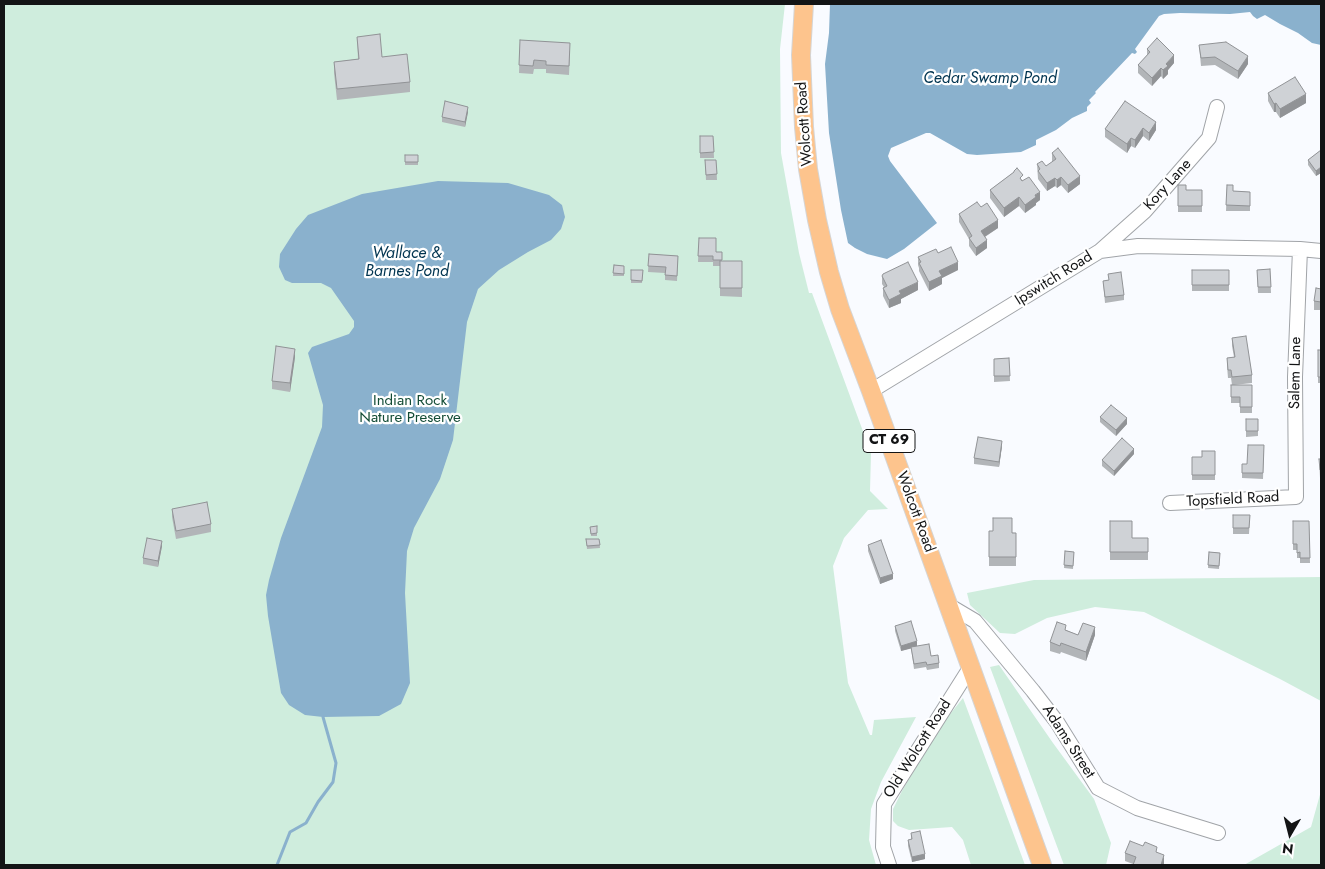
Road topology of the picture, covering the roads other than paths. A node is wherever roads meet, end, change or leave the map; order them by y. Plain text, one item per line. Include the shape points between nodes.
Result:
1 (804, 4) edge
2 (1217, 107) dead end
3 (1300, 248) junction
4 (1100, 251) junction
5 (1321, 251) edge
6 (871, 391) junction
7 (1296, 497) joint
8 (1170, 503) dead end
9 (948, 605) junction
10 (970, 668) junction
11 (1218, 833) dead end
12 (889, 865) edge
13 (1042, 865) edge

1 - 6 main road, Wolcott Road / CT 69 via 801,55 808,169 826,263
2 - 4 street, Kory Lane via 1209,138 1145,211
3 - 4 street, Ipswitch Road via 1138,246
3 - 5 street, Ipswitch Road
3 - 7 street, Salem Lane via 1295,377
4 - 6 street, Ipswitch Road
6 - 9 main road, Wolcott Road / CT 69
7 - 8 street, Topsfield Road
9 - 10 main road, Wolcott Road / CT 69
9 - 11 street, Adams Street via 975,622 1032,691 1057,722 1098,788 1137,808
10 - 12 street, Old Wolcott Road via 884,804 883,847
10 - 13 main road, Wolcott Road / CT 69

